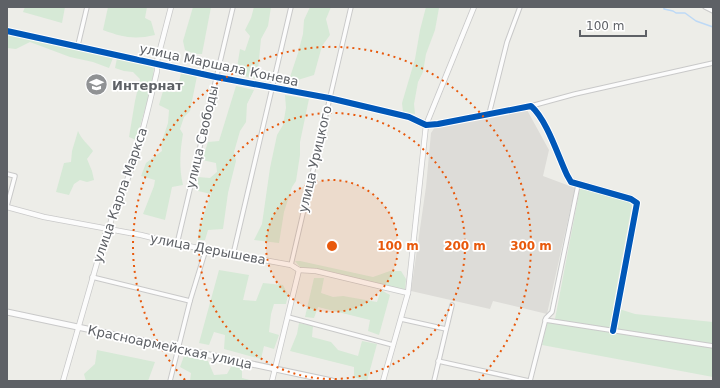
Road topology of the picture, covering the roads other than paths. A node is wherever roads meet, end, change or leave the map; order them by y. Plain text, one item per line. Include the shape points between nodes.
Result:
1 (87, 7) edge
2 (171, 7) edge
3 (233, 7) edge
4 (290, 7) edge
5 (351, 7) edge
6 (474, 7) edge
7 (520, 7) edge
8 (705, 7) edge
9 (713, 11) edge
10 (7, 31) edge
11 (78, 45) junction
12 (713, 63) edge
13 (157, 64) junction
14 (216, 76) junction
15 (273, 87) junction
16 (329, 98) junction
17 (531, 106) junction
18 (489, 114) junction
19 (426, 125) junction
20 (7, 174) edge
21 (578, 185) junction
22 (7, 206) edge
23 (109, 230) junction
24 (177, 244) junction
25 (206, 249) junction
26 (233, 255) junction
27 (291, 265) junction
28 (300, 270) junction
29 (92, 277) junction
30 (408, 293) junction
31 (190, 301) junction
32 (452, 305) dead end
33 (7, 312) edge
34 (288, 317) junction
35 (401, 319) junction
36 (545, 320) junction
37 (78, 328) junction
38 (446, 329) junction
39 (613, 331) junction
40 (393, 345) junction
41 (713, 346) edge
42 (179, 348) junction
43 (438, 361) junction
44 (275, 369) junction
45 (64, 381) edge
46 (170, 381) edge
47 (272, 381) edge
48 (330, 381) edge
49 (383, 381) edge
50 (434, 381) edge
51 (529, 381) edge

1 - 11 street
2 - 13 street, улица Карла Маркса
3 - 14 street, улица Свободы
4 - 15 street
5 - 16 street, улица Урицкого
6 - 19 street
7 - 18 street via 507,42
8 - 9 street
10 - 11 street, улица Маршала Конева
11 - 13 street, улица Маршала Конева
12 - 17 street
13 - 14 street, улица Маршала Конева
13 - 23 street, улица Карла Маркса via 158,71 137,150
14 - 15 street, улица Маршала Конева
14 - 24 street, улица Свободы
15 - 16 street, улица Маршала Конева
15 - 26 street
16 - 19 street, улица Маршала Конева via 409,118
16 - 27 street, улица Урицкого
17 - 18 street
17 - 21 street via 542,120 566,175 571,182
18 - 19 street
19 - 30 street
20 - 22 street via 14,176
21 - 36 street via 552,312
21 - 39 street via 631,199 637,203
22 - 23 street, улица Дерышева via 44,217
23 - 24 street, улица Дерышева
23 - 29 street, улица Карла Маркса via 105,235
24 - 25 street, улица Дерышева
25 - 26 street, улица Дерышева
25 - 31 street
26 - 27 street, улица Дерышева
27 - 28 street, улица Дерышева
28 - 30 street, улица Дерышева via 316,271
28 - 34 street
29 - 31 street
29 - 37 street, улица Карла Маркса
30 - 35 street
31 - 42 street
32 - 38 street
33 - 37 main road, Красноармейская улица
34 - 40 street
34 - 44 street
35 - 38 street
35 - 40 street
36 - 39 street
36 - 51 street
37 - 42 main road, Красноармейская улица
37 - 45 street, улица Карла Маркса
38 - 43 street
39 - 41 street
40 - 49 street
42 - 44 main road, Красноармейская улица
42 - 46 street
43 - 50 street
43 - 51 street
44 - 47 street
44 - 48 main road, Красноармейская улица

